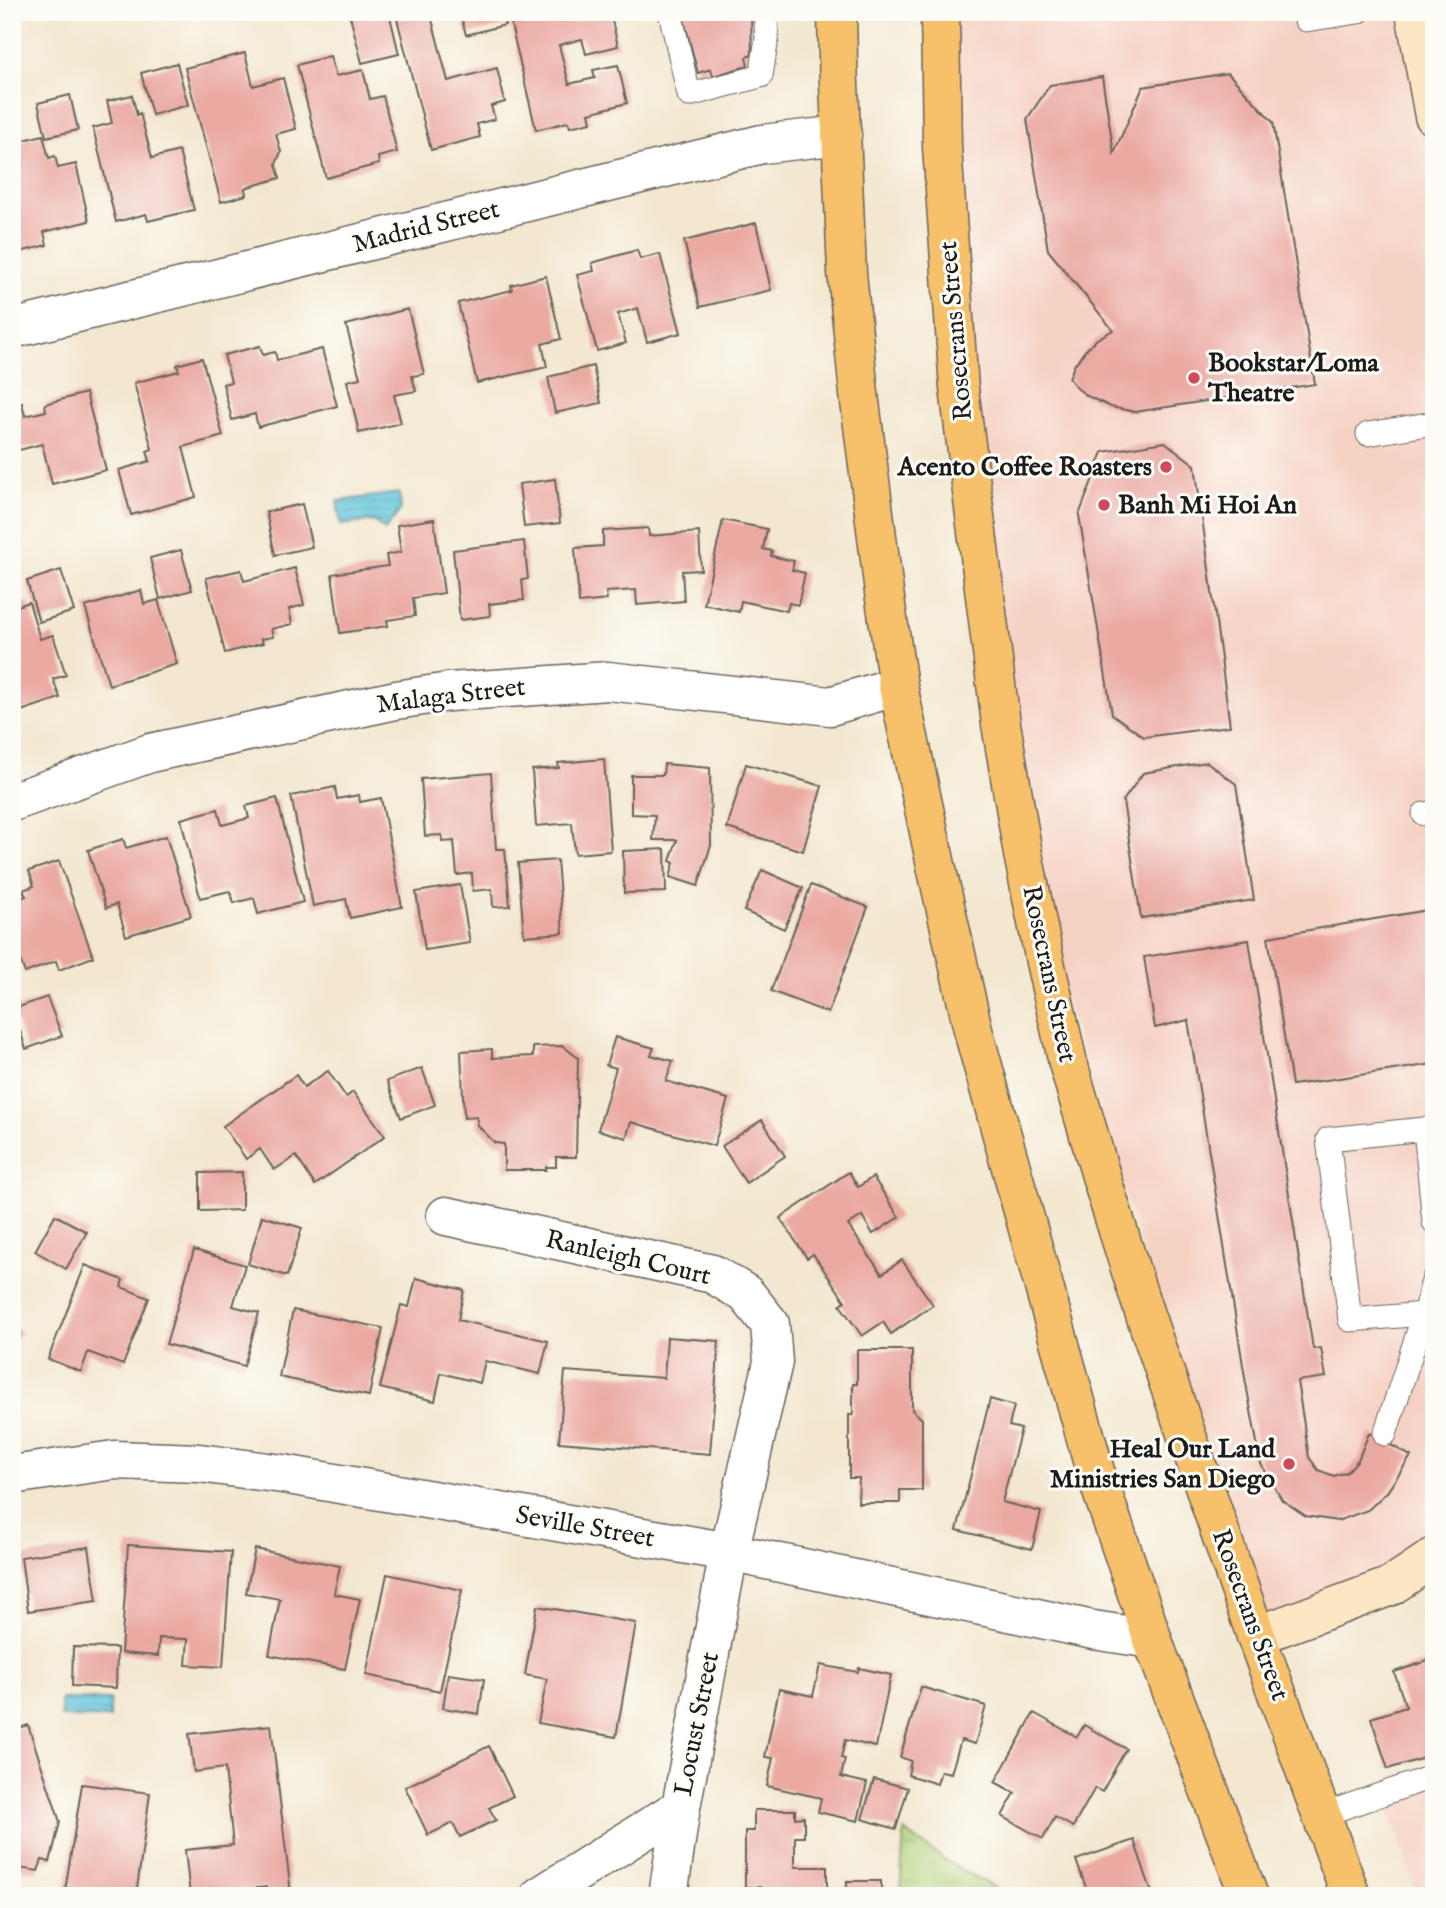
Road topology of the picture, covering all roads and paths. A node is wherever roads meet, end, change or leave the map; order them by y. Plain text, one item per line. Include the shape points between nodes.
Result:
1 (670, 12) edge
2 (765, 12) edge
3 (837, 12) edge
4 (940, 12) edge
5 (1358, 12) edge
6 (1415, 12) edge
7 (1306, 20) dead end
8 (1434, 116) edge
9 (842, 135) junction
10 (12, 329) edge
11 (1434, 424) edge
12 (1368, 434) dead end
13 (898, 686) junction
14 (12, 802) edge
15 (1430, 1129) edge
16 (446, 1216) dead end
17 (1434, 1222) edge
18 (1434, 1278) edge
19 (1424, 1314) junction
20 (1385, 1434) dead end
21 (12, 1475) edge
22 (729, 1552) junction
23 (1434, 1557) edge
24 (1256, 1636) junction
25 (1152, 1639) junction
26 (1434, 1776) edge
27 (681, 1807) junction
28 (1322, 1815) junction
29 (540, 1896) edge
30 (668, 1896) edge
31 (1249, 1896) edge
32 (1351, 1896) edge

1 - 2 lane via 689,96 761,76 767,38
3 - 9 main road
4 - 24 main road, Rosecrans Street via 942,147 959,388 1001,724 1026,868 1068,1063 1103,1183
5 - 7 lane
6 - 8 street
9 - 10 street, Madrid Street via 762,144
9 - 13 main road via 847,273
11 - 12 lane
13 - 14 street, Malaga Street via 830,706 608,681 449,692 150,753
13 - 25 main road via 981,1061 1095,1471
15 - 17 lane
15 - 19 lane via 1328,1139 1350,1320
16 - 22 street, Ranleigh Court via 713,1274 746,1294 770,1324 773,1362
18 - 19 lane
19 - 20 lane
21 - 22 street, Seville Street via 114,1460 199,1463
22 - 25 street, Seville Street
22 - 27 street, Locust Street
23 - 24 street via 1391,1586
24 - 28 main road, Rosecrans Street
25 - 31 main road
26 - 28 lane
27 - 29 street
27 - 30 street, Locust Street
28 - 32 main road, Rosecrans Street

